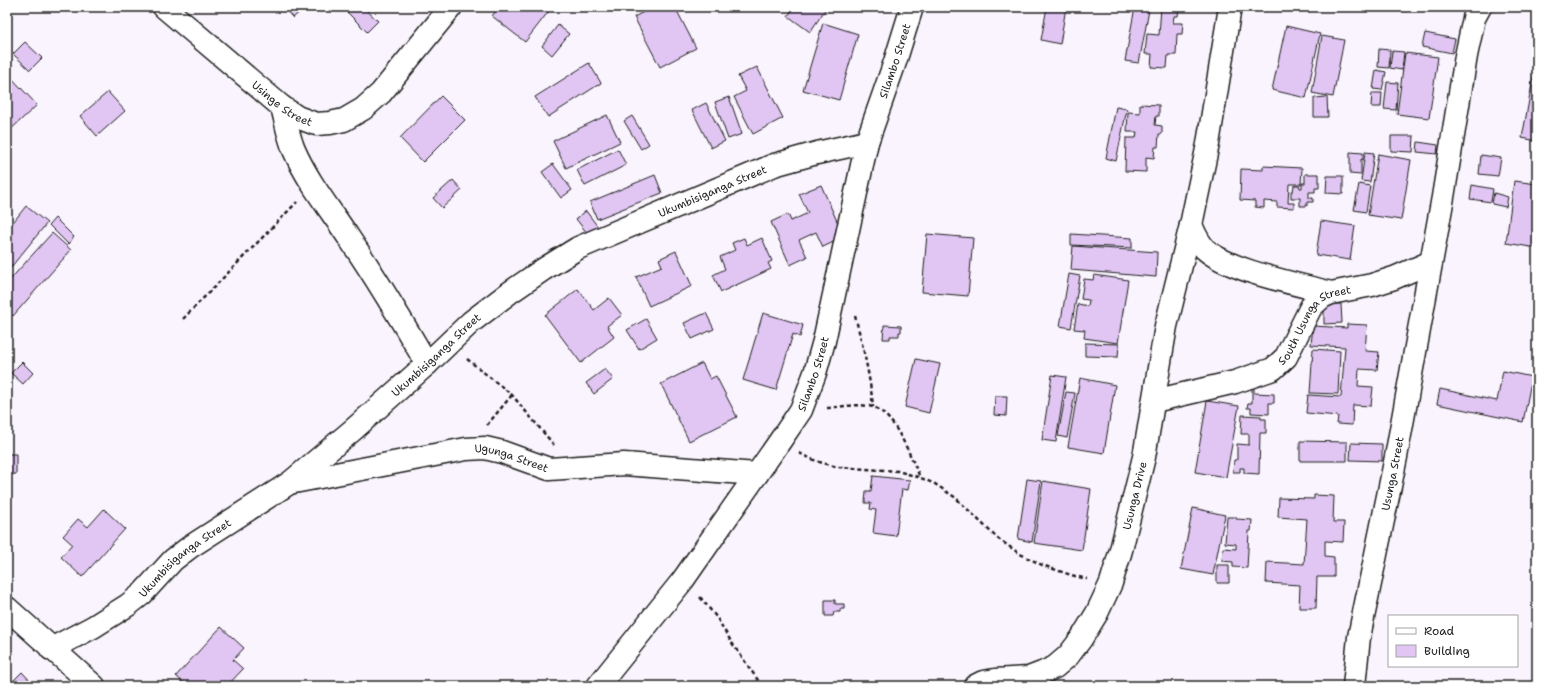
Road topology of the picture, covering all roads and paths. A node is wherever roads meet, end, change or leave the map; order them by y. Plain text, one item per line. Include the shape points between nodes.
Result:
1 (164, 7) edge
2 (451, 7) edge
3 (912, 7) edge
4 (1230, 7) edge
5 (1480, 7) edge
6 (282, 106) junction
7 (867, 142) junction
8 (312, 185) junction
9 (1191, 225) junction
10 (1431, 262) junction
11 (1331, 293) junction
12 (854, 313) dead end
13 (182, 320) dead end
14 (447, 345) junction
15 (427, 364) junction
16 (512, 395) junction
17 (1154, 402) junction
18 (873, 407) junction
19 (800, 410) junction
20 (780, 441) junction
21 (466, 449) junction
22 (572, 468) junction
23 (757, 474) junction
24 (921, 478) junction
25 (291, 482) junction
26 (683, 580) junction
27 (1111, 583) junction
28 (7, 608) edge
29 (52, 649) junction
30 (94, 686) edge
31 (598, 686) edge
32 (762, 686) edge
33 (975, 686) edge
34 (1354, 686) edge

1 - 6 street, Usinge Street
2 - 6 street, Usinge Street via 381,93 363,109 344,120 316,124
3 - 7 street, Silambo Street
4 - 9 street via 1208,144
5 - 10 street, Usunga Street via 1474,18 1466,56
6 - 8 street via 294,150
7 - 14 street, Ukumbisiganga Street via 774,165 578,248 509,293 471,322
7 - 19 street, Silambo Street via 824,341 815,373
8 - 13 path
8 - 15 street via 400,317
9 - 11 street via 1197,240 1218,258 1266,276
9 - 17 street, Usunga Drive via 1166,326
10 - 11 street, South Usunga Street via 1372,285
10 - 34 street, Usunga Street via 1396,457 1359,637
11 - 17 street, South Usunga Street via 1311,307 1286,357 1273,369 1235,382
12 - 18 path via 864,349
14 - 15 street, Ukumbisiganga Street
14 - 16 path
15 - 25 street, Ukumbisiganga Street
16 - 21 path
16 - 22 path
17 - 27 street, Usunga Drive via 1144,457
18 - 19 path
18 - 24 path via 882,411 890,420
19 - 20 street, Silambo Street
20 - 23 street, Silambo Street
20 - 24 path via 816,461 837,467 898,471
21 - 22 street, Ugunga Street via 485,448 502,452 549,469
21 - 25 street, Ugunga Street
22 - 23 street, Ugunga Street via 624,464
23 - 26 street, Silambo Street
24 - 27 path via 956,498 997,538 1020,554 1071,575
25 - 29 street, Ukumbisiganga Street via 190,546 128,605
26 - 31 street, Silambo Street
26 - 32 path via 717,618
27 - 33 street, Usunga Drive via 1097,613 1081,638 1068,656 1055,666 1029,678 995,680
28 - 29 street
29 - 30 street

